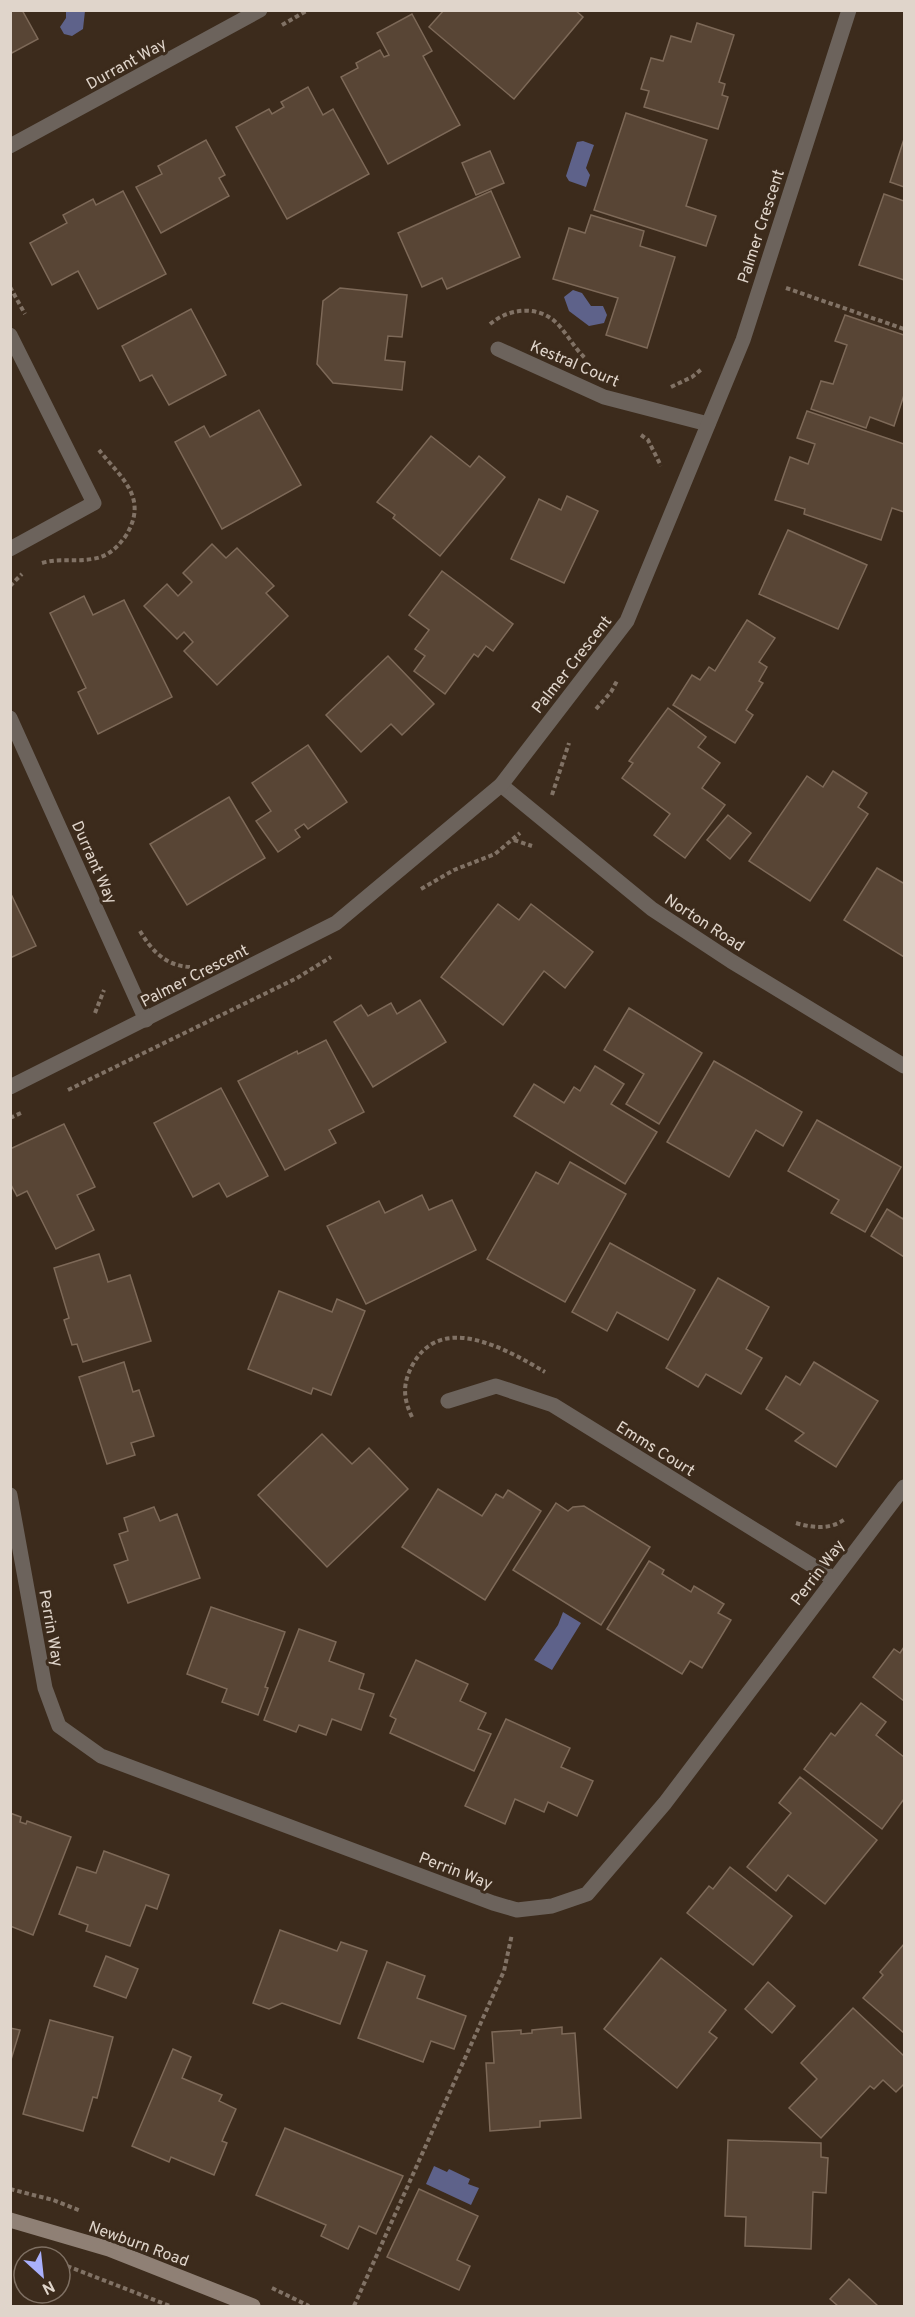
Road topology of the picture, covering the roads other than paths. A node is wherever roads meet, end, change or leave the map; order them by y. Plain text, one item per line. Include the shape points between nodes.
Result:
1 (260, 10) edge
2 (849, 10) edge
3 (10, 146) edge
4 (10, 335) edge
5 (498, 349) dead end
6 (708, 424) junction
7 (10, 549) edge
8 (10, 718) edge
9 (501, 785) junction
10 (147, 1020) junction
11 (904, 1066) edge
12 (10, 1087) edge
13 (448, 1401) dead end
14 (904, 1487) edge
15 (10, 1495) edge
16 (834, 1579) junction
17 (10, 2220) edge
18 (253, 2307) edge

1 - 3 street, Durrant Way
2 - 6 street, Palmer Crescent via 742,340
4 - 7 street via 94,503
5 - 6 street, Kestral Court via 604,397
6 - 9 street, Palmer Crescent via 627,621
8 - 10 street, Durrant Way
9 - 10 street, Palmer Crescent via 336,923
9 - 11 street, Norton Road via 652,909
10 - 12 street, Palmer Crescent
13 - 16 street, Emms Court via 496,1386 553,1405
14 - 16 street, Perrin Way
15 - 16 street, Perrin Way via 45,1688 59,1726 101,1756 517,1910 552,1906 587,1894 666,1803
17 - 18 street, Newburn Road via 109,2250

